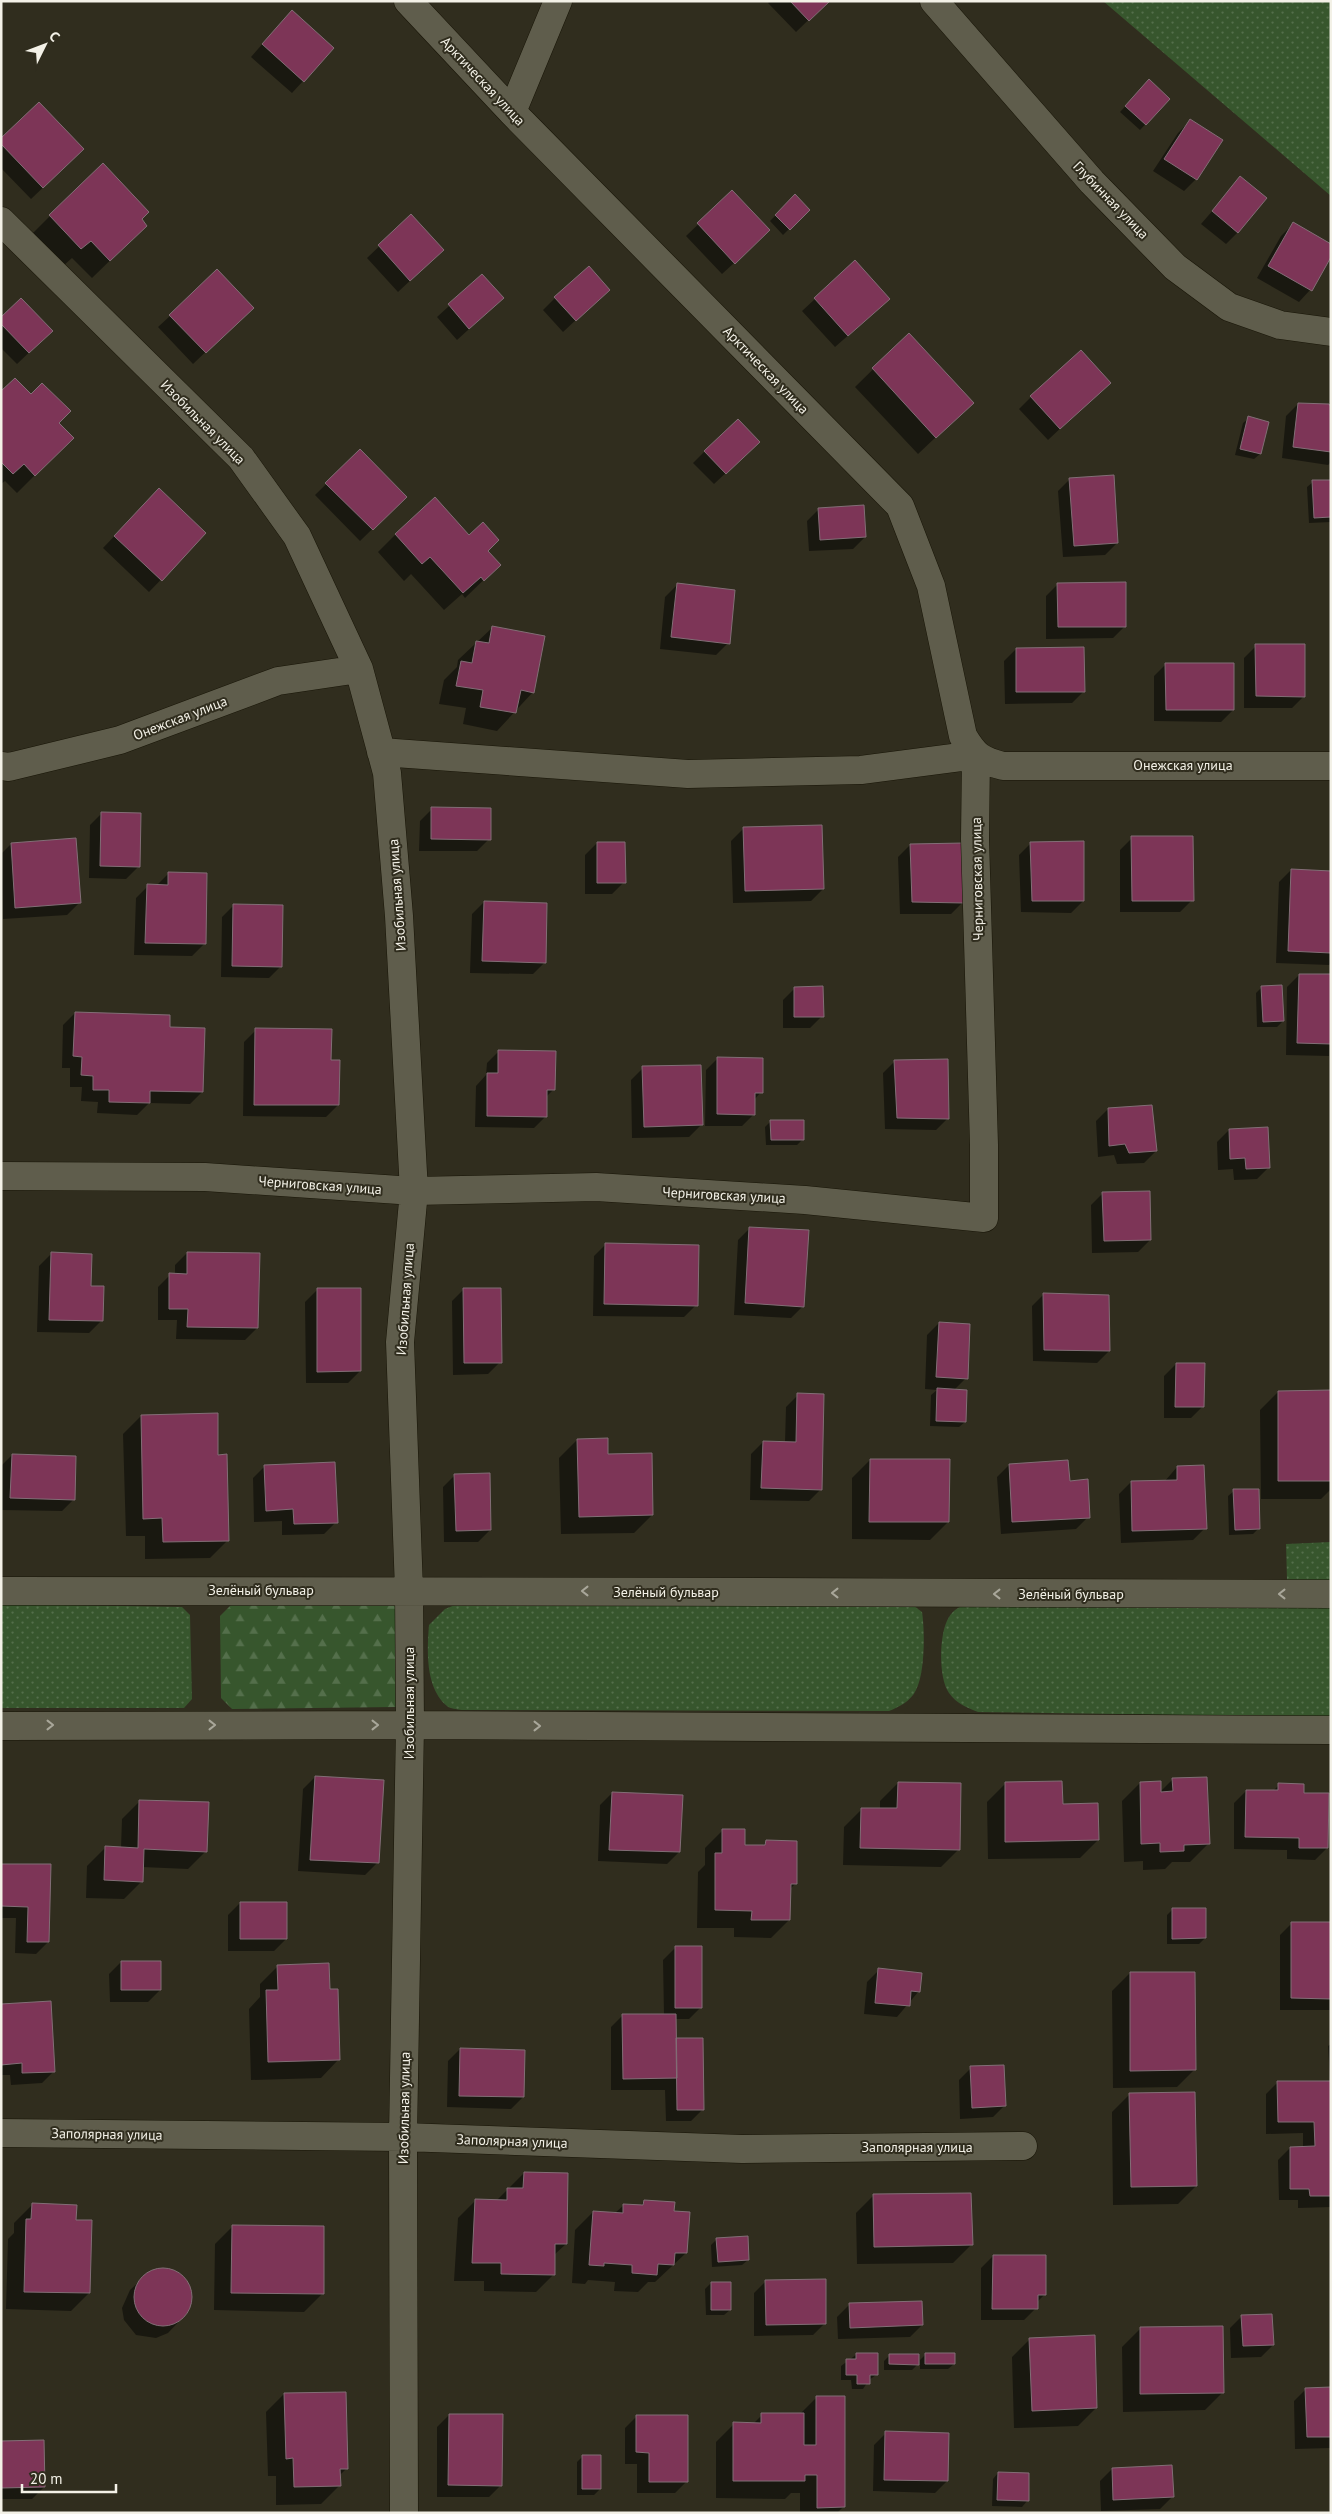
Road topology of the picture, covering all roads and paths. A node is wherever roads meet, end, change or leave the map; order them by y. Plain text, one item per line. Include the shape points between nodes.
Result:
1 (408, 1) edge
2 (558, 1) edge
3 (934, 1) edge
4 (512, 112) junction
5 (1, 221) edge
6 (1331, 332) edge
7 (358, 669) junction
8 (381, 752) junction
9 (976, 755) junction
10 (1, 766) edge
11 (1331, 766) edge
12 (1, 1176) edge
13 (414, 1191) junction
14 (409, 1590) junction
15 (1, 1591) edge
16 (1331, 1594) edge
17 (410, 1725) junction
18 (1, 1726) edge
19 (1331, 1730) edge
20 (1, 2133) edge
21 (403, 2137) junction
22 (1023, 2146) dead end
23 (404, 2513) edge

1 - 4 street, Арктическая улица
2 - 4 street
3 - 6 street, Глубинная улица via 1092,182 1175,267 1229,307 1280,325
4 - 9 street, Арктическая улица via 900,506 931,586 963,736
5 - 7 street, Изобильная улица via 241,458 297,536
7 - 8 street, Изобильная улица
7 - 10 street, Онежская улица via 278,681 120,740 9,767
8 - 9 street via 688,774 862,770
8 - 13 street, Изобильная улица via 387,773 399,916
9 - 11 street, Онежская улица via 982,761 1003,766
9 - 13 street, Черниговская улица via 984,1218 805,1200 596,1187
12 - 13 street, Черниговская улица via 205,1177
13 - 14 street, Изобильная улица via 400,1342
14 - 15 street, Зелёный бульвар
16 -> 14 street, Зелёный бульвар
14 - 17 street, Изобильная улица
18 -> 17 street
17 -> 19 street
17 - 21 street, Изобильная улица
20 - 21 street, Заполярная улица
21 - 22 street, Заполярная улица via 742,2148
21 - 23 street, Изобильная улица

